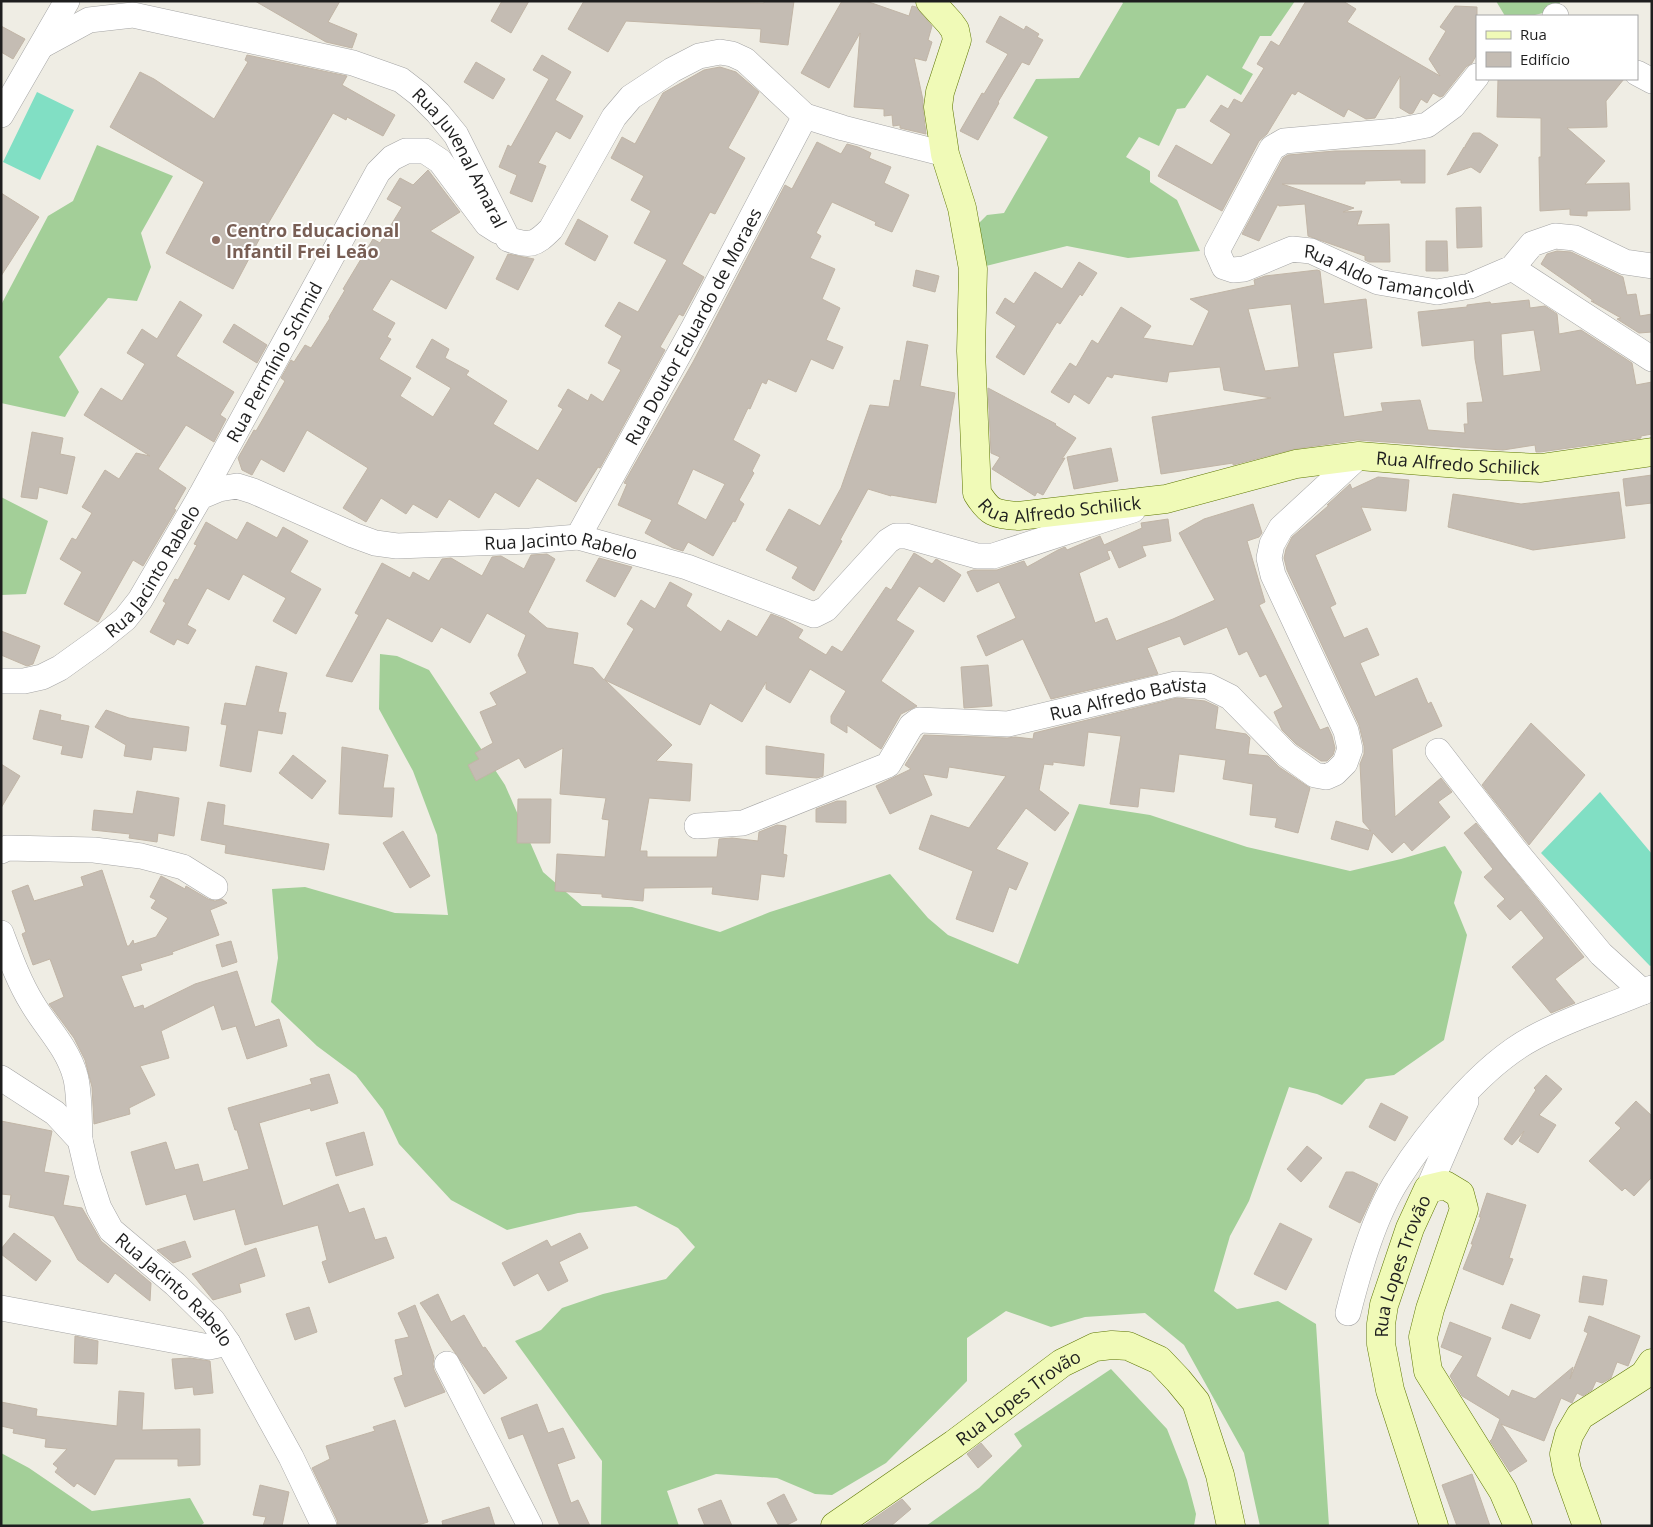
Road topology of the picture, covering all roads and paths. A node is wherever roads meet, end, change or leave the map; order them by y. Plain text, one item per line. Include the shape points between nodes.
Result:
1 (67, 1) edge
2 (930, 1) edge
3 (43, 45) junction
4 (1638, 74) edge
5 (1476, 77) edge
6 (1652, 81) edge
7 (1, 116) edge
8 (805, 116) junction
9 (945, 154) junction
10 (508, 238) junction
11 (1652, 266) edge
12 (1512, 268) junction
13 (1652, 359) edge
14 (1652, 452) edge
15 (1359, 456) junction
16 (200, 497) junction
17 (1166, 499) junction
18 (578, 537) junction
19 (1, 681) edge
20 (1438, 751) dead end
21 (697, 826) dead end
22 (1, 851) edge
23 (215, 887) dead end
24 (1, 933) edge
25 (1647, 990) edge
26 (1, 1078) edge
27 (1472, 1085) junction
28 (80, 1140) junction
29 (1428, 1189) junction
30 (1, 1308) edge
31 (1348, 1313) dead end
32 (228, 1343) junction
33 (1652, 1363) edge
34 (447, 1364) dead end
35 (324, 1526) edge
36 (530, 1526) edge
37 (835, 1526) edge
38 (1231, 1526) edge
39 (1434, 1526) edge
40 (1518, 1526) edge
41 (1587, 1526) edge

1 - 3 street
2 - 9 main road, Rua Alfredo Schilick via 955,30 957,40 938,107
3 - 7 street
3 - 10 street, Rua Juvenal Amaral via 89,20 133,15 353,63 401,80 438,113 456,135
4 - 6 street
5 - 12 street, Rua Aldo Tamancoldi via 1453,106 1427,125 1396,132 1284,141 1272,148 1217,250 1224,268 1233,270 1244,269 1292,249 1311,251 1378,282 1437,292 1470,286
8 - 9 street, Rua Juvenal Amaral
8 - 10 street, Rua Juvenal Amaral via 745,60 720,52 699,56 631,97 614,117 551,228 541,239 532,244
8 - 18 street, Rua Doutor Eduardo de Moraes
9 - 17 main road, Rua Alfredo Schilick via 962,208 972,269 970,339 977,493 984,505 996,514 1018,516
10 - 16 street, Rua Permínio Schmid via 487,224 440,161 426,151 406,151 392,158 378,172
11 - 12 street via 1625,262 1575,238 1555,236 1532,244
12 - 13 street
14 - 15 main road, Rua Alfredo Schilick via 1541,468
15 - 17 main road, Rua Alfredo Schilick via 1296,464
15 - 21 street, Rua Alfredo Batista via 1281,528 1269,558 1273,575 1346,731 1350,749 1345,763 1335,773 1326,777 1315,775 1287,755 1230,697 1208,686 1176,684 1008,724 920,720 911,726 888,765 743,824
16 - 18 street, Rua Jacinto Rabelo via 218,489 237,486 254,490 353,535 397,546
16 - 19 street, Rua Jacinto Rabelo via 140,600 125,619 68,662 42,677
17 - 18 street, Rua Jacinto Rabelo via 993,556 977,556 896,536 826,609 814,615 687,566
20 - 25 street via 1601,954
22 - 23 street via 7,848 94,850 141,856 183,867
24 - 28 street via 32,1003 70,1061 76,1077
25 - 27 street via 1583,1014 1532,1038 1501,1059
26 - 28 street, Rua Jacinto Rabelo via 55,1113
27 - 29 street
27 - 31 street via 1428,1134 1397,1180 1377,1222
28 - 32 street, Rua Jacinto Rabelo via 99,1208 111,1230 175,1284 213,1321
29 - 39 main road, Rua Lopes Trovão via 1410,1228 1384,1305 1381,1324 1390,1390
29 - 40 main road, Rua Lopes Trovão via 1445,1185 1460,1194 1464,1209 1423,1337 1428,1371 1503,1491
30 - 32 street via 209,1347
32 - 35 street, Rua Jacinto Rabelo via 291,1457
33 - 41 main road via 1644,1375 1580,1416 1570,1435 1564,1454
34 - 36 street
37 - 38 main road, Rua Lopes Trovão via 954,1444 1062,1363 1095,1347 1112,1345 1128,1346 1159,1360 1196,1402 1220,1475

